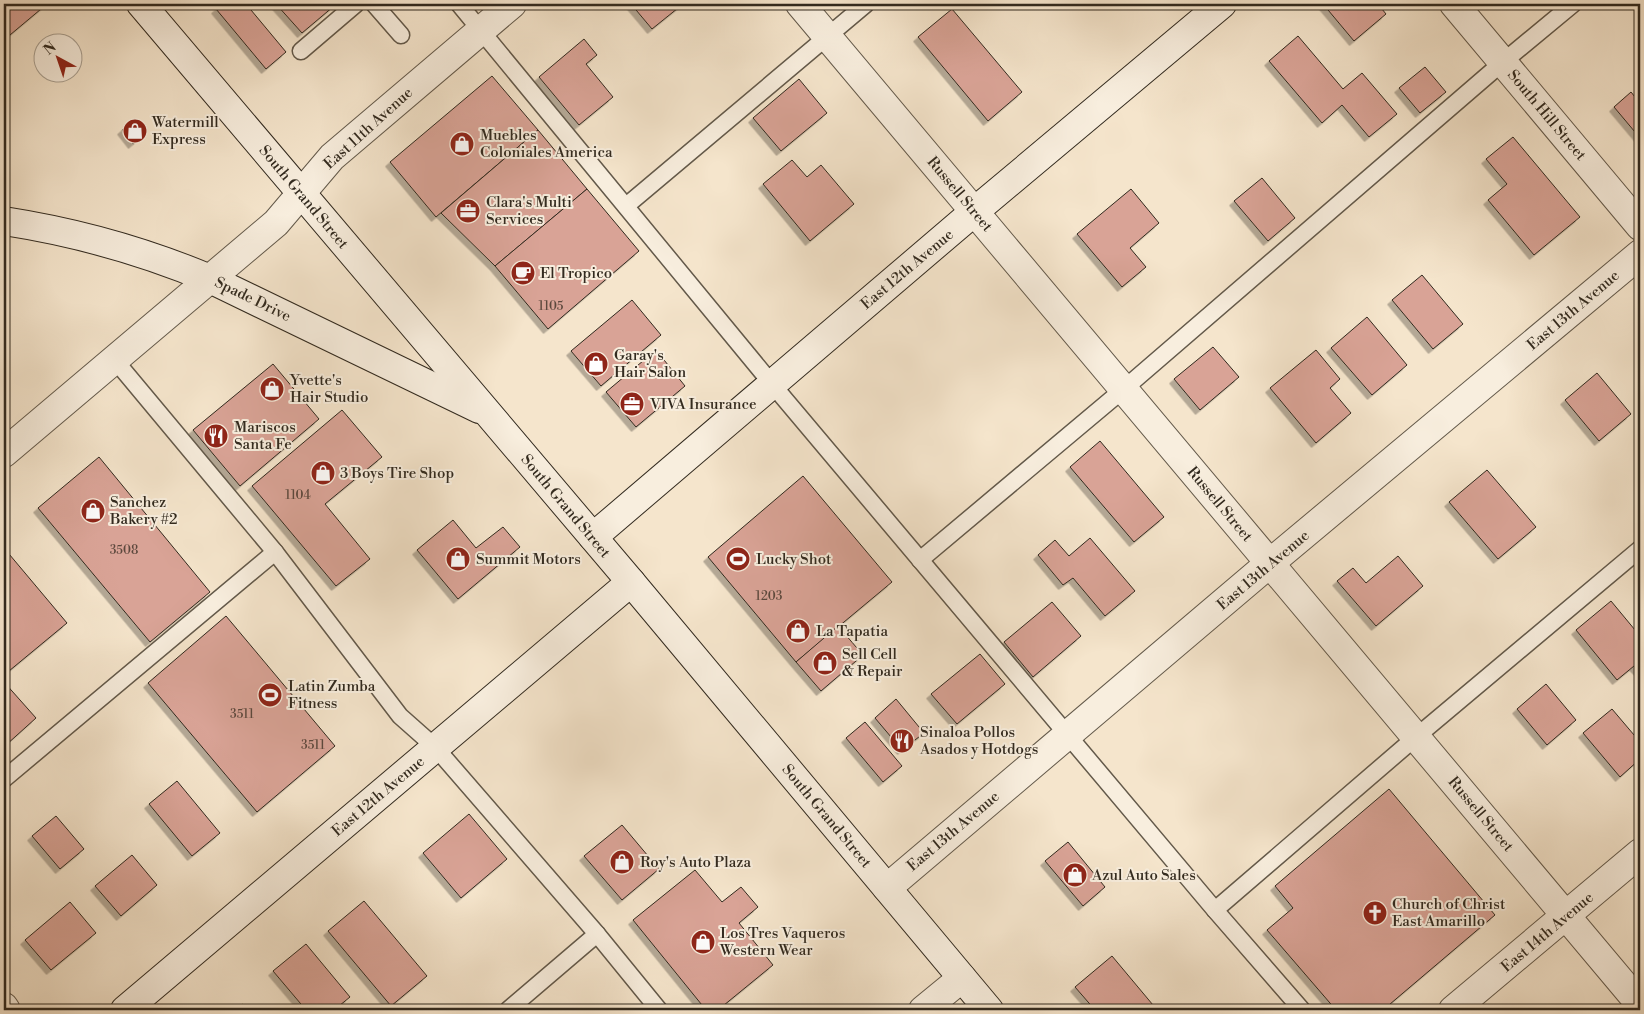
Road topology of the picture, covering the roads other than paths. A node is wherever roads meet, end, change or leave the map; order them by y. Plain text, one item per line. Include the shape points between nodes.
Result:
1 (141, 4) edge
2 (356, 4) edge
3 (374, 4) edge
4 (459, 4) edge
5 (512, 4) edge
6 (800, 4) edge
7 (866, 4) edge
8 (1222, 4) edge
9 (1454, 4) edge
10 (1573, 4) edge
11 (481, 30) junction
12 (401, 35) dead end
13 (828, 36) junction
14 (301, 52) dead end
15 (1503, 62) junction
16 (301, 193) junction
17 (626, 206) junction
18 (975, 211) junction
19 (4, 221) edge
20 (1640, 226) edge
21 (1640, 254) edge
22 (210, 279) junction
23 (114, 359) junction
24 (772, 384) junction
25 (1124, 388) junction
26 (489, 414) junction
27 (4, 453) edge
28 (593, 537) junction
29 (1640, 549) edge
30 (275, 552) junction
31 (920, 560) junction
32 (1270, 563) junction
33 (631, 582) junction
34 (1067, 734) junction
35 (1416, 737) junction
36 (435, 746) junction
37 (4, 779) edge
38 (1640, 853) edge
39 (887, 888) junction
40 (1215, 910) junction
41 (1566, 915) junction
42 (597, 934) junction
43 (962, 978) junction
44 (1640, 1004) edge
45 (125, 1010) edge
46 (508, 1010) edge
47 (660, 1010) edge
48 (923, 1010) edge
49 (989, 1010) edge
50 (1302, 1010) edge
51 (1453, 1010) edge

1 - 16 street, South Grand Street
2 - 14 lane
3 - 12 lane
4 - 11 lane
5 - 11 street, East 11th Avenue
6 - 13 street, Russell Street
7 - 13 lane
8 - 18 street, East 12th Avenue
9 - 15 street, South Hill Street
10 - 15 lane
11 - 16 street, East 11th Avenue via 332,156
11 - 17 lane
13 - 17 lane
13 - 18 street, Russell Street
15 - 20 street, South Hill Street
15 - 25 lane
16 - 22 street, East 11th Avenue via 276,224
16 - 26 street, South Grand Street
17 - 24 lane
18 - 24 street, East 12th Avenue
18 - 25 street, Russell Street
19 - 22 street, Spade Drive via 61,231 136,251
21 - 32 street, East 13th Avenue
22 - 23 street, East 11th Avenue
22 - 26 street, Spade Drive
23 - 27 street, East 11th Avenue
23 - 30 lane
24 - 28 street, East 12th Avenue
24 - 31 lane
25 - 31 lane
25 - 32 street, Russell Street
26 - 28 street, South Grand Street
28 - 33 street, South Grand Street
29 - 35 lane
30 - 36 lane via 400,716
30 - 37 lane
31 - 34 lane
32 - 34 street, East 13th Avenue
32 - 35 street, Russell Street
33 - 36 street, East 12th Avenue
33 - 39 street, South Grand Street
34 - 39 street, East 13th Avenue
34 - 40 lane
35 - 40 lane
35 - 41 street, Russell Street
36 - 42 lane
36 - 45 street, East 12th Avenue
38 - 41 street, East 14th Avenue
39 - 43 street, South Grand Street
40 - 50 lane
41 - 44 street, Russell Street
41 - 51 street, East 14th Avenue
42 - 46 lane
42 - 47 lane
43 - 48 street
43 - 49 street, South Grand Street

